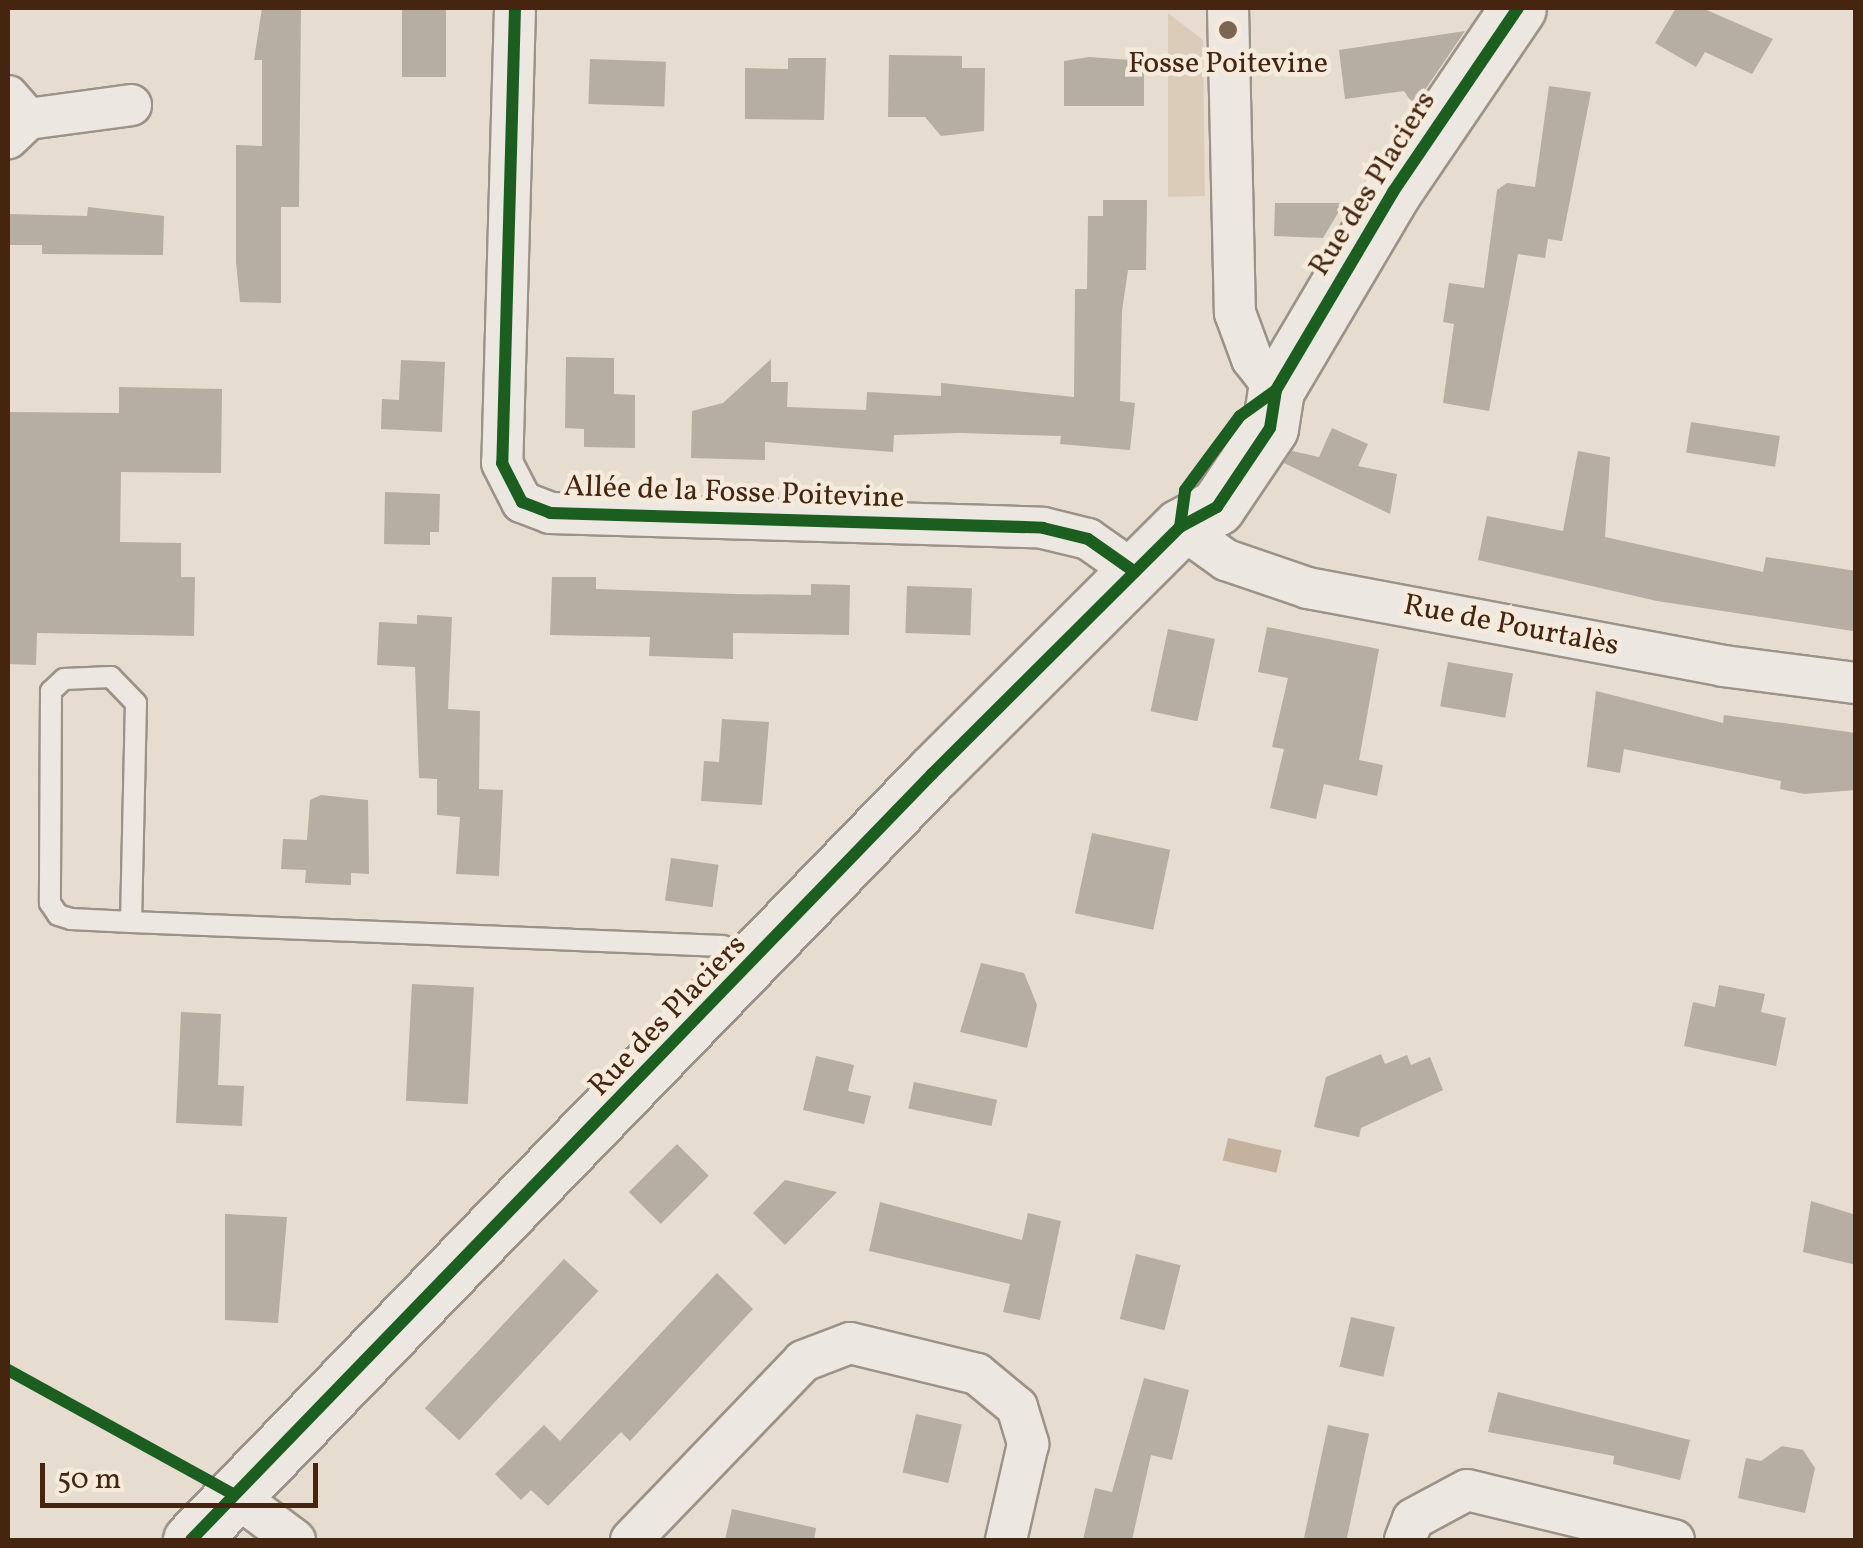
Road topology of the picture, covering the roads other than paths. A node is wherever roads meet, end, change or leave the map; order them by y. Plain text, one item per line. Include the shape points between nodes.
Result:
1 (515, 8) edge
2 (1228, 8) edge
3 (1518, 8) edge
4 (132, 105) dead end
5 (14, 118) edge
6 (1276, 390) junction
7 (1180, 526) junction
8 (1135, 572) junction
9 (1856, 683) edge
10 (131, 922) junction
11 (755, 963) junction
12 (234, 1494) junction
13 (191, 1540) edge
14 (296, 1540) edge
15 (631, 1540) edge
16 (1006, 1540) edge
17 (1406, 1540) edge
18 (1674, 1540) edge

1 - 8 street, Allée de la Fosse Poitevine via 502,464 522,502 550,512 1042,528 1088,539
2 - 6 street via 1235,312 1252,359
3 - 6 street, Rue des Placiers via 1393,192
4 - 5 street
6 - 7 street, Rue des Placiers via 1270,428 1240,476 1217,508
7 - 8 street, Rue des Placiers
7 - 9 street, Rue de Pourtalès via 1226,560 1308,588
8 - 11 street, Rue des Placiers
10 - 10 lane via 71,919 50,902 51,692 64,680 112,678 136,704
10 - 11 lane via 723,946
11 - 12 street, Rue des Placiers
12 - 13 street, Rue des Placiers
12 - 14 street
15 - 16 street via 804,1361 850,1342 977,1374 1018,1406 1028,1444
17 - 18 street via 1414,1519 1467,1490

